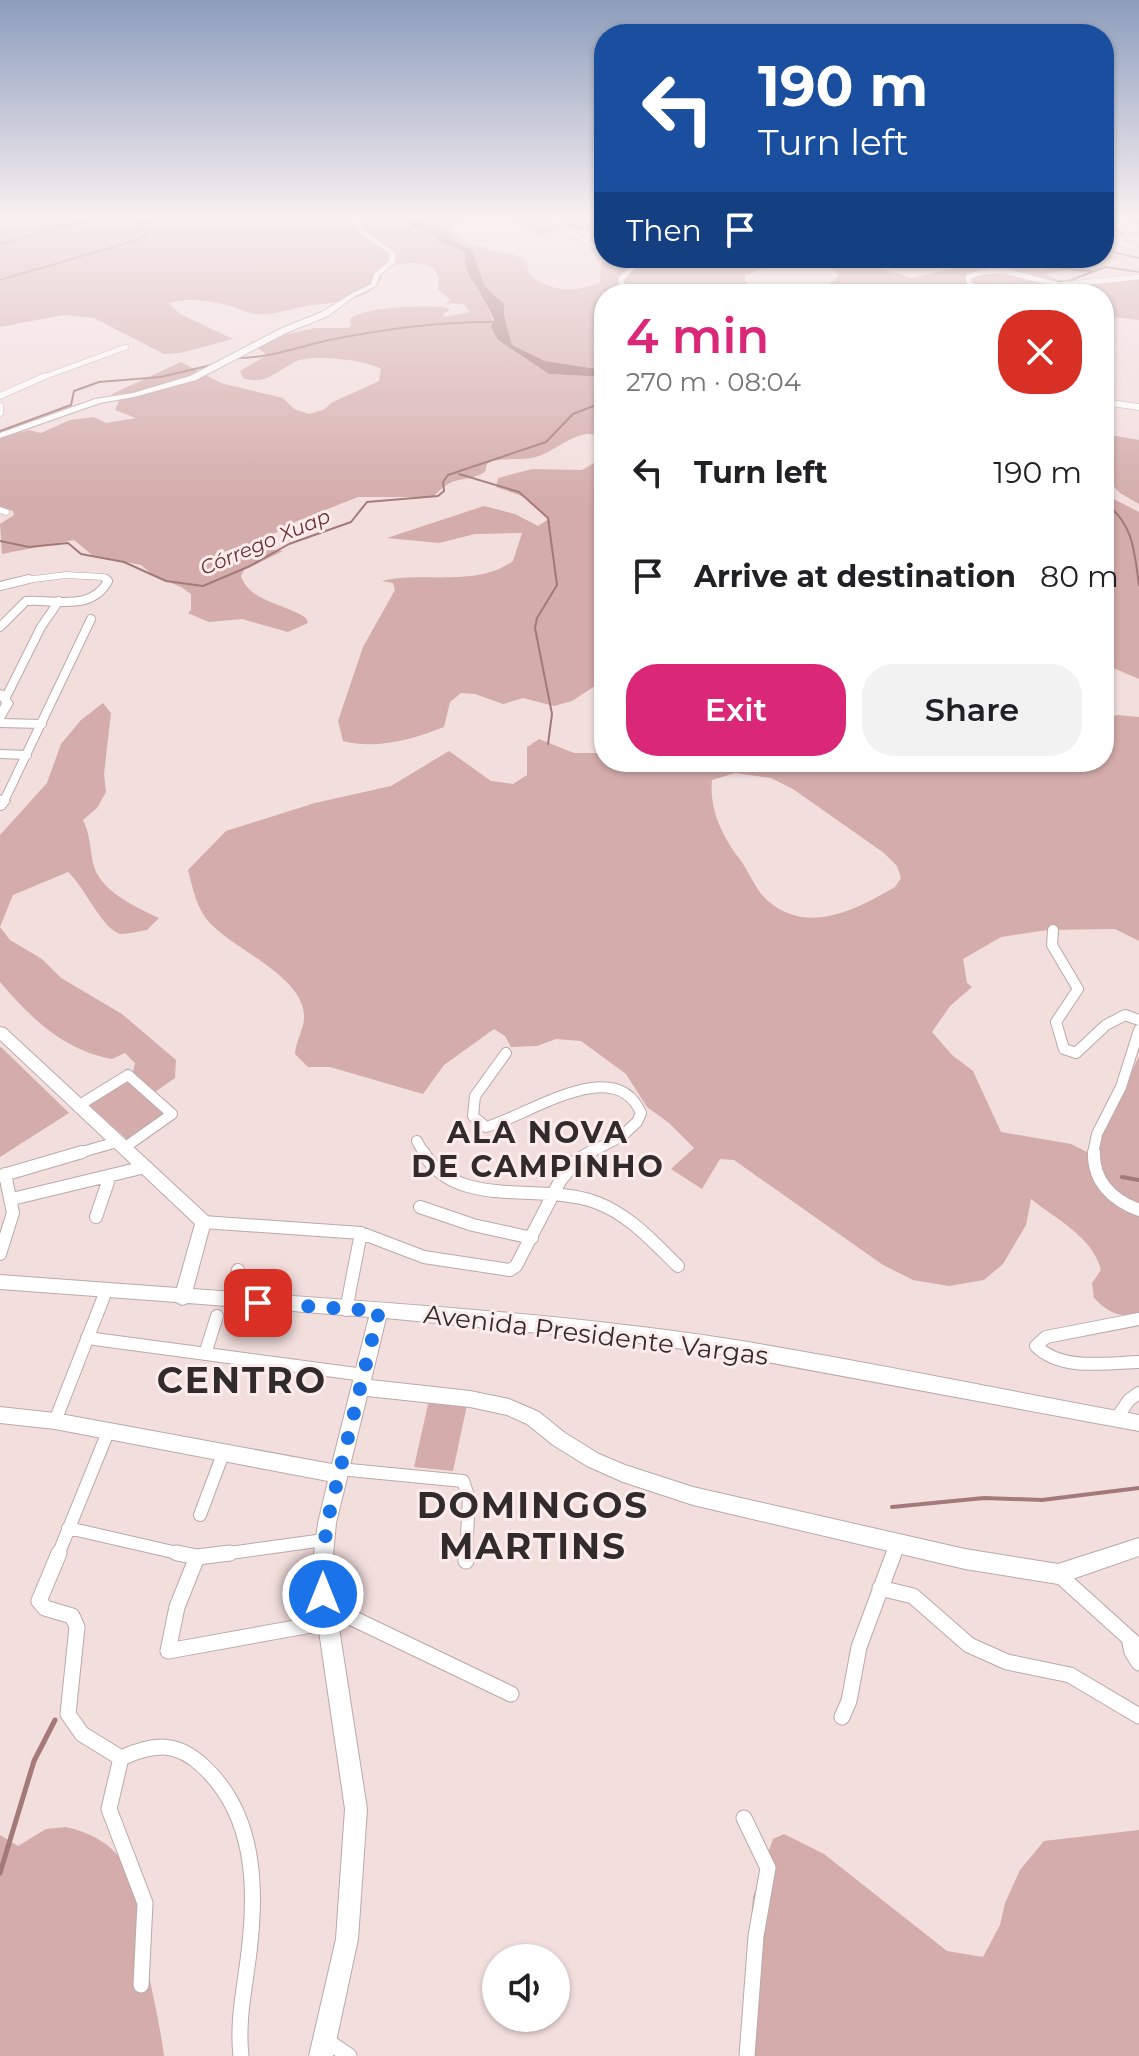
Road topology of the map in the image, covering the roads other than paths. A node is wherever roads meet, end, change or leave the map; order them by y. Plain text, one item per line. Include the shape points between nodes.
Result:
1 (328, 312) edge
2 (126, 347) dead end
3 (0, 396) edge
4 (1114, 403) edge
5 (0, 406) edge
6 (1139, 407) edge
7 (0, 413) edge
8 (0, 436) edge
9 (0, 586) edge
10 (59, 601) junction
11 (91, 619) dead end
12 (0, 627) edge
13 (3, 695) edge
14 (0, 720) edge
15 (42, 724) junction
16 (0, 754) edge
17 (27, 755) junction
18 (1, 802) edge
19 (1053, 930) dead end
20 (1139, 1020) edge
21 (1139, 1030) edge
22 (2, 1037) edge
23 (506, 1053) dead end
24 (78, 1106) junction
25 (417, 1141) dead end
26 (121, 1145) junction
27 (145, 1167) junction
28 (3, 1175) edge
29 (110, 1176) junction
30 (554, 1195) junction
31 (12, 1199) junction
32 (420, 1207) dead end
33 (1139, 1210) edge
34 (6, 1212) edge
35 (96, 1217) dead end
36 (203, 1222) junction
37 (361, 1233) junction
38 (532, 1238) junction
39 (0, 1254) edge
40 (678, 1266) dead end
41 (238, 1270) dead end
42 (0, 1282) edge
43 (106, 1291) junction
44 (182, 1298) junction
45 (229, 1301) junction
46 (346, 1310) junction
47 (379, 1311) junction
48 (217, 1316) dead end
49 (1139, 1319) edge
50 (87, 1338) junction
51 (205, 1354) junction
52 (1139, 1362) edge
53 (362, 1381) junction
54 (1139, 1393) edge
55 (0, 1415) edge
56 (1116, 1419) junction
57 (55, 1421) junction
58 (1139, 1423) edge
59 (108, 1432) junction
60 (223, 1454) junction
61 (338, 1472) junction
62 (200, 1515) dead end
63 (68, 1528) junction
64 (324, 1540) junction
65 (897, 1544) junction
66 (1139, 1547) edge
67 (197, 1557) junction
68 (466, 1561) dead end
69 (1058, 1574) junction
70 (880, 1588) junction
71 (326, 1614) junction
72 (1134, 1643) edge
73 (1139, 1663) edge
74 (511, 1694) dead end
75 (1139, 1716) edge
76 (842, 1717) dead end
77 (121, 1758) junction
78 (744, 1818) dead end
79 (141, 1985) dead end
80 (322, 2048) edge
81 (241, 2056) edge
82 (349, 2056) edge
83 (747, 2056) edge

1 - 8 street via 193,378 98,401
2 - 3 street
4 - 6 street
5 - 7 street
9 - 10 street via 79,576 108,581 98,598
10 - 12 street via 26,601
10 - 13 street
11 - 15 street
13 - 14 street via 7,708
14 - 15 street
15 - 17 street
16 - 17 street
17 - 18 street
19 - 20 street via 1052,945 1078,989 1056,1022 1064,1049 1076,1053 1125,1015
21 - 33 street via 1093,1147 1094,1171 1104,1189
22 - 24 street
23 - 30 street via 475,1096 473,1116 486,1127 579,1087 622,1091 638,1106 639,1121 577,1160
24 - 26 street
24 - 26 street via 128,1075 172,1114
25 - 30 street via 429,1166 447,1178 489,1190
26 - 27 street
26 - 28 street
27 - 29 street
27 - 36 street
28 - 31 street
29 - 31 street
29 - 35 street
30 - 38 street
30 - 40 street via 593,1200 620,1214
31 - 34 street
32 - 38 street
34 - 39 street
36 - 37 street
36 - 44 street
37 - 38 street via 409,1253 496,1270 516,1266
37 - 46 street
41 - 45 street
42 - 43 street, Avenida Presidente Vargas
43 - 44 street, Avenida Presidente Vargas
43 - 50 street
44 - 45 street, Avenida Presidente Vargas
45 - 46 street, Avenida Presidente Vargas
46 - 47 street, Avenida Presidente Vargas
47 - 53 street
47 - 56 street, Avenida Presidente Vargas via 729,1347
48 - 51 street
49 - 52 street via 1046,1337 1036,1346 1072,1362
50 - 51 street
50 - 57 street
51 - 53 street
53 - 61 street
53 - 65 street via 509,1407 623,1473 693,1496
54 - 56 street
55 - 57 street
56 - 58 street, Avenida Presidente Vargas
57 - 59 street
59 - 60 street
59 - 63 street
60 - 61 street
60 - 62 street
61 - 64 street
61 - 68 street via 463,1481 469,1498
63 - 67 street
63 - 77 street via 39,1601 72,1616 77,1626 65,1701 71,1723 88,1741
64 - 67 street
64 - 71 street
65 - 69 street
65 - 70 street
66 - 69 street
67 - 71 street via 177,1607 168,1651
69 - 72 street
70 - 75 street via 913,1596 969,1645 1007,1662 1070,1675
70 - 76 street
71 - 74 street
71 - 80 street via 356,1809 347,1939
72 - 73 street via 1132,1652
77 - 79 street via 109,1809 145,1903
77 - 81 street via 161,1743 195,1757 226,1790 241,1819 252,1923 238,2013
78 - 83 street via 768,1868 756,1936
80 - 82 street

